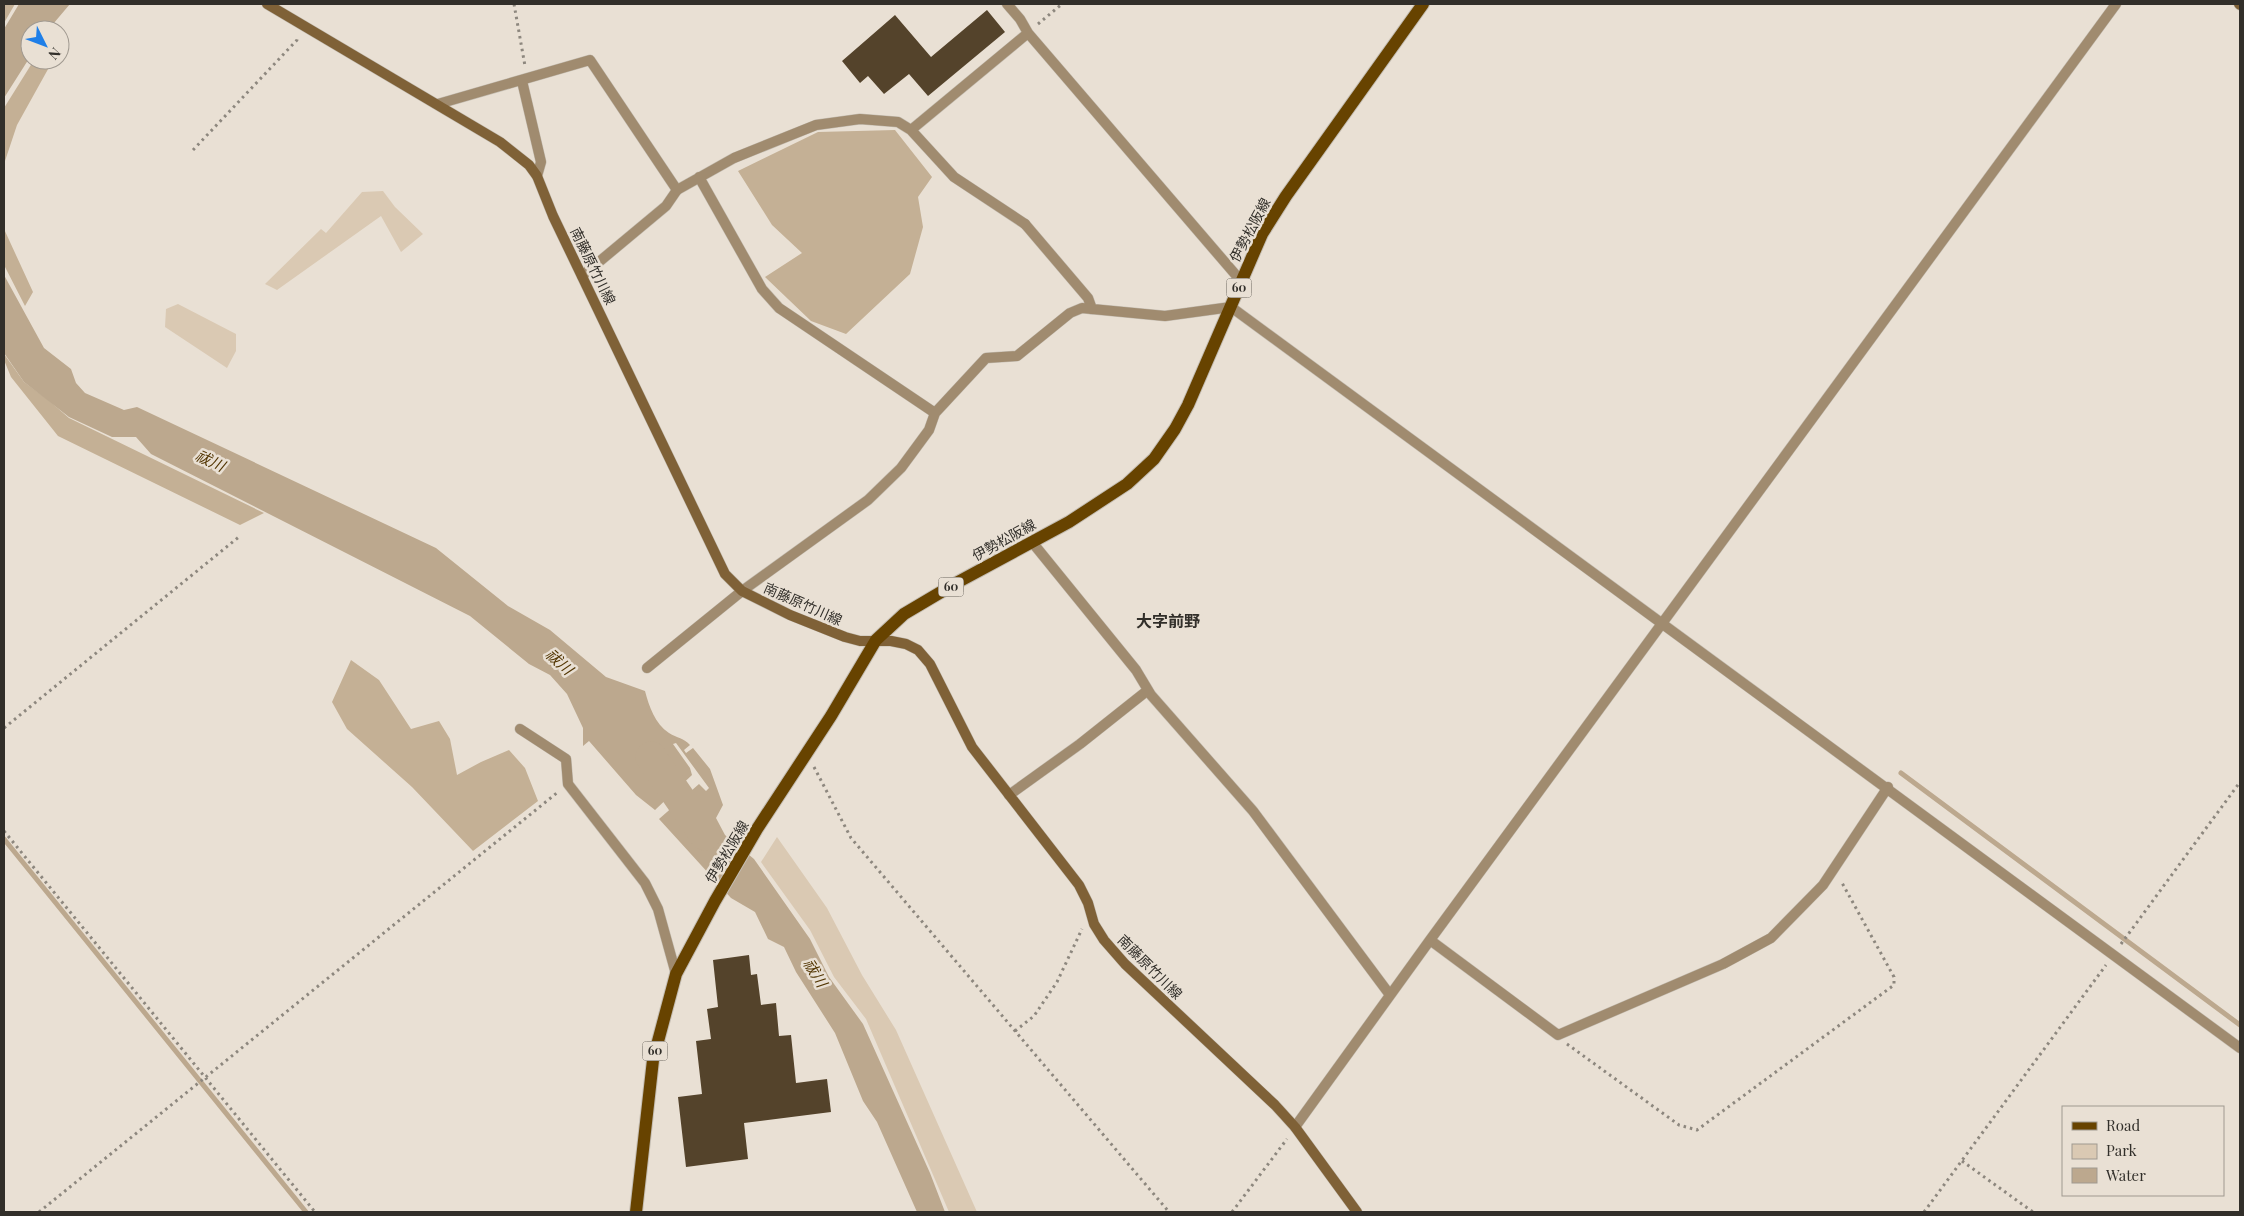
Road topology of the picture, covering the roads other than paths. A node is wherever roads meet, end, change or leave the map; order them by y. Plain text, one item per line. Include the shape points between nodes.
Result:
1 (267, 4) edge
2 (1007, 4) edge
3 (1423, 4) edge
4 (2116, 4) edge
5 (1028, 33) junction
6 (522, 81) junction
7 (438, 104) junction
8 (911, 130) junction
9 (537, 176) junction
10 (699, 177) junction
11 (677, 190) junction
12 (582, 276) junction
13 (1241, 281) junction
14 (1231, 307) junction
15 (1092, 309) junction
16 (935, 413) junction
17 (1032, 542) junction
18 (742, 591) junction
19 (1662, 622) junction
20 (876, 640) junction
21 (647, 668) dead end
22 (1148, 690) junction
23 (520, 729) dead end
24 (1888, 787) junction
25 (1009, 795) junction
26 (1430, 940) junction
27 (676, 974) junction
28 (1390, 995) junction
29 (2240, 1048) edge
30 (1295, 1127) junction
31 (636, 1212) edge
32 (1357, 1212) edge

1 - 7 main road, 南藤原竹川線
2 - 5 street
3 - 13 main road, 伊勢松阪線 / 60 via 1286,196 1262,234
4 - 19 street
5 - 8 street
5 - 13 street
6 - 7 street
6 - 9 street via 541,162
6 - 11 street via 590,60
7 - 9 main road, 南藤原竹川線 via 500,142 529,165
8 - 10 street via 898,122 860,119 816,125 734,158
8 - 15 street via 954,178 1025,224 1088,298
9 - 12 main road, 南藤原竹川線
10 - 11 street
10 - 16 street via 762,289 779,308
11 - 12 street via 666,206
12 - 18 main road, 南藤原竹川線 via 725,574
13 - 14 main road, 伊勢松阪線 / 60
14 - 15 street via 1165,316
14 - 17 main road, 伊勢松阪線 / 60 via 1188,404 1154,459 1112,496
14 - 19 street
15 - 16 street via 1082,308 1070,313 1018,356 986,358
16 - 18 street via 929,430 901,468 868,500
17 - 20 main road, 伊勢松阪線 / 60 via 904,614
17 - 22 street via 1136,670
18 - 20 main road, 南藤原竹川線 via 845,637
18 - 21 street
19 - 24 street
19 - 26 street
20 - 25 main road, 南藤原竹川線 via 906,644 918,650 930,664 972,747
20 - 27 main road, 伊勢松阪線 / 60 via 758,829
22 - 25 street
22 - 28 street via 1253,811
23 - 27 street via 566,759 568,784 645,883 658,909
24 - 26 street via 1823,885 1771,938 1723,964 1558,1035
24 - 29 street via 2116,951
25 - 30 main road, 南藤原竹川線 via 1079,885 1104,940
26 - 28 street
27 - 31 main road, 伊勢松阪線 / 60 via 653,1060
28 - 30 street
30 - 32 main road, 南藤原竹川線

